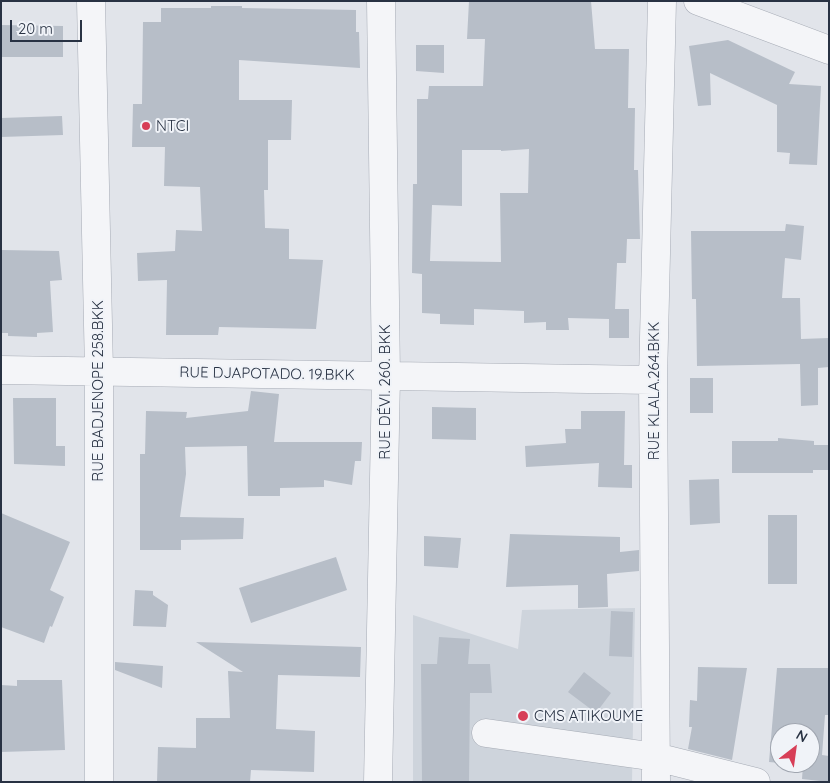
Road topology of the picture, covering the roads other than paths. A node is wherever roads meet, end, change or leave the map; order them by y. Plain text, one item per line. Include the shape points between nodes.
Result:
1 (91, 1) edge
2 (381, 1) edge
3 (662, 1) edge
4 (698, 1) edge
5 (829, 50) edge
6 (1, 370) edge
7 (99, 371) junction
8 (386, 377) junction
9 (652, 380) junction
10 (486, 733) dead end
11 (656, 769) edge
12 (99, 782) edge
13 (378, 782) edge
14 (756, 782) edge

1 - 7 street, RUE BADJENOPE 258.BKK
2 - 8 street, RUE DÉVI. 260. BKK
3 - 9 street, RUE KLALA.264.BKK
4 - 5 street
6 - 7 street, RUE DJAPOTADO. 19.BKK
7 - 8 street, RUE DJAPOTADO. 19.BKK
7 - 12 street, RUE BADJENOPE 258.BKK
8 - 9 street, RUE DJAPOTADO. 19.BKK
8 - 13 street, RUE DÉVI. 260. BKK
9 - 11 street, RUE KLALA.264.BKK
10 - 11 street
11 - 14 street

